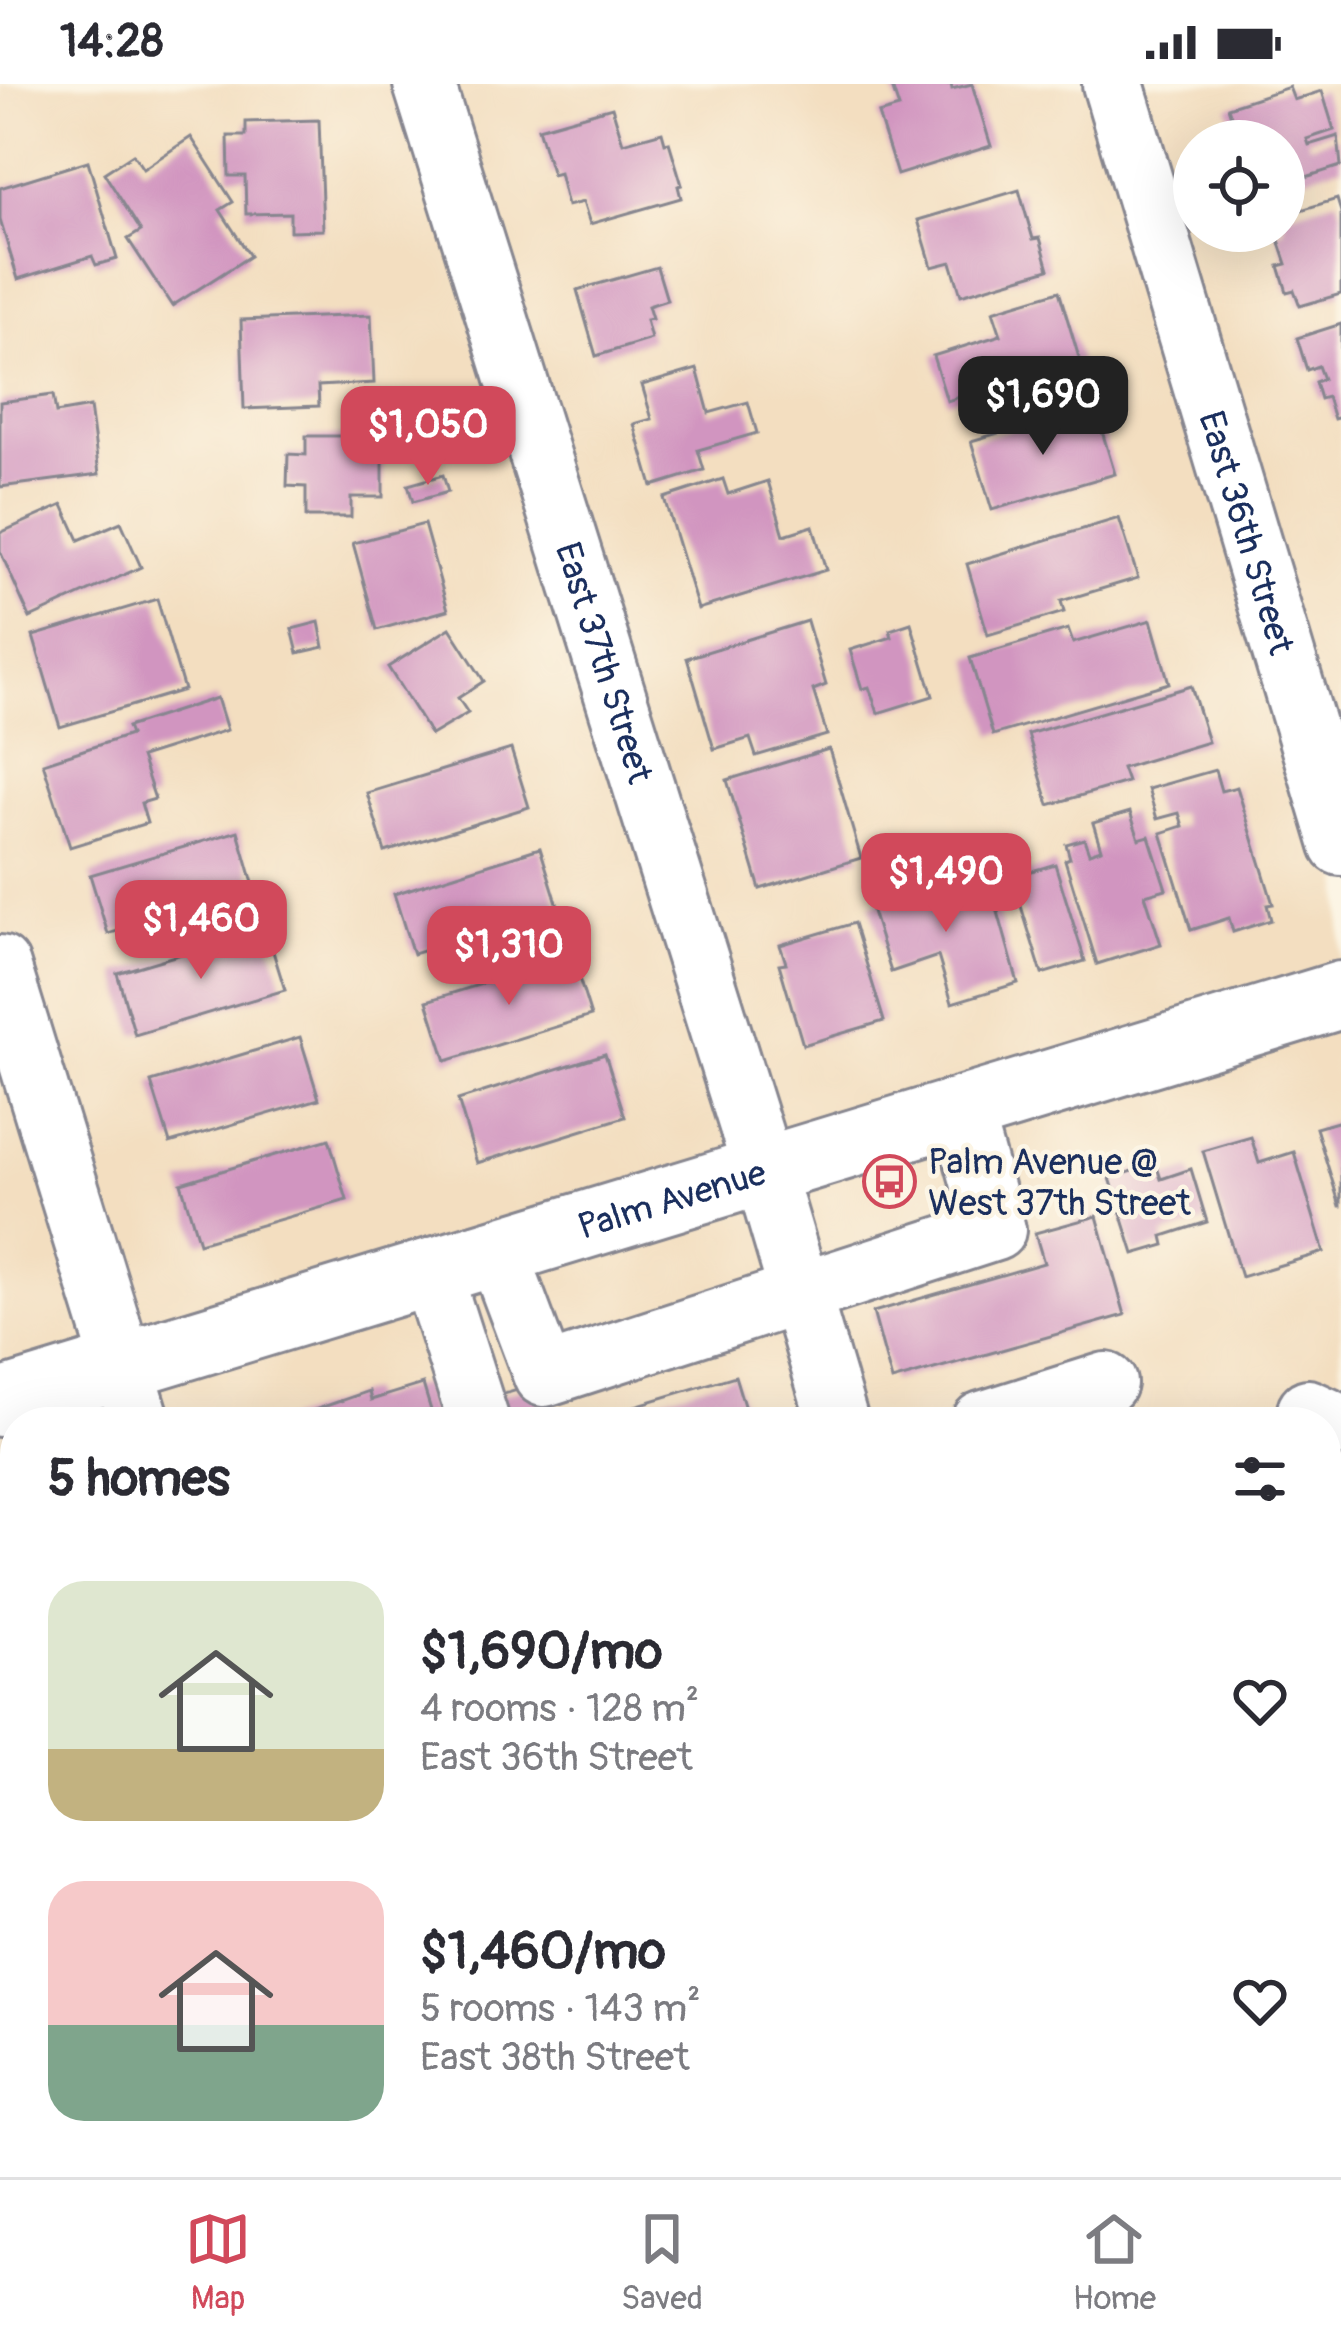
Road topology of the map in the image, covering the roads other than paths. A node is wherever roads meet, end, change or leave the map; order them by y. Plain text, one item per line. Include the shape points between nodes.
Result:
1 (424, 84) edge
2 (1113, 84) edge
3 (1341, 845) edge
4 (0, 966) edge
5 (1341, 995) edge
6 (961, 1110) junction
7 (764, 1171) junction
8 (497, 1251) junction
9 (431, 1272) junction
10 (801, 1294) junction
11 (1106, 1383) dead end
12 (131, 1394) edge
13 (0, 1403) edge
14 (474, 1407) edge
15 (834, 1407) edge
16 (1030, 1407) edge

1 - 7 street, East 37th Street
2 - 3 street, East 36th Street
4 - 12 street
5 - 6 main road, Palm Avenue
6 - 7 main road, Palm Avenue
6 - 10 street via 995,1230
7 - 8 main road, Palm Avenue
7 - 10 street, East 37th Street
8 - 9 main road, Palm Avenue
8 - 10 street via 544,1376
9 - 12 main road, Palm Avenue
9 - 14 street
10 - 15 street, East 37th Street
11 - 16 street
12 - 13 main road, Palm Avenue

